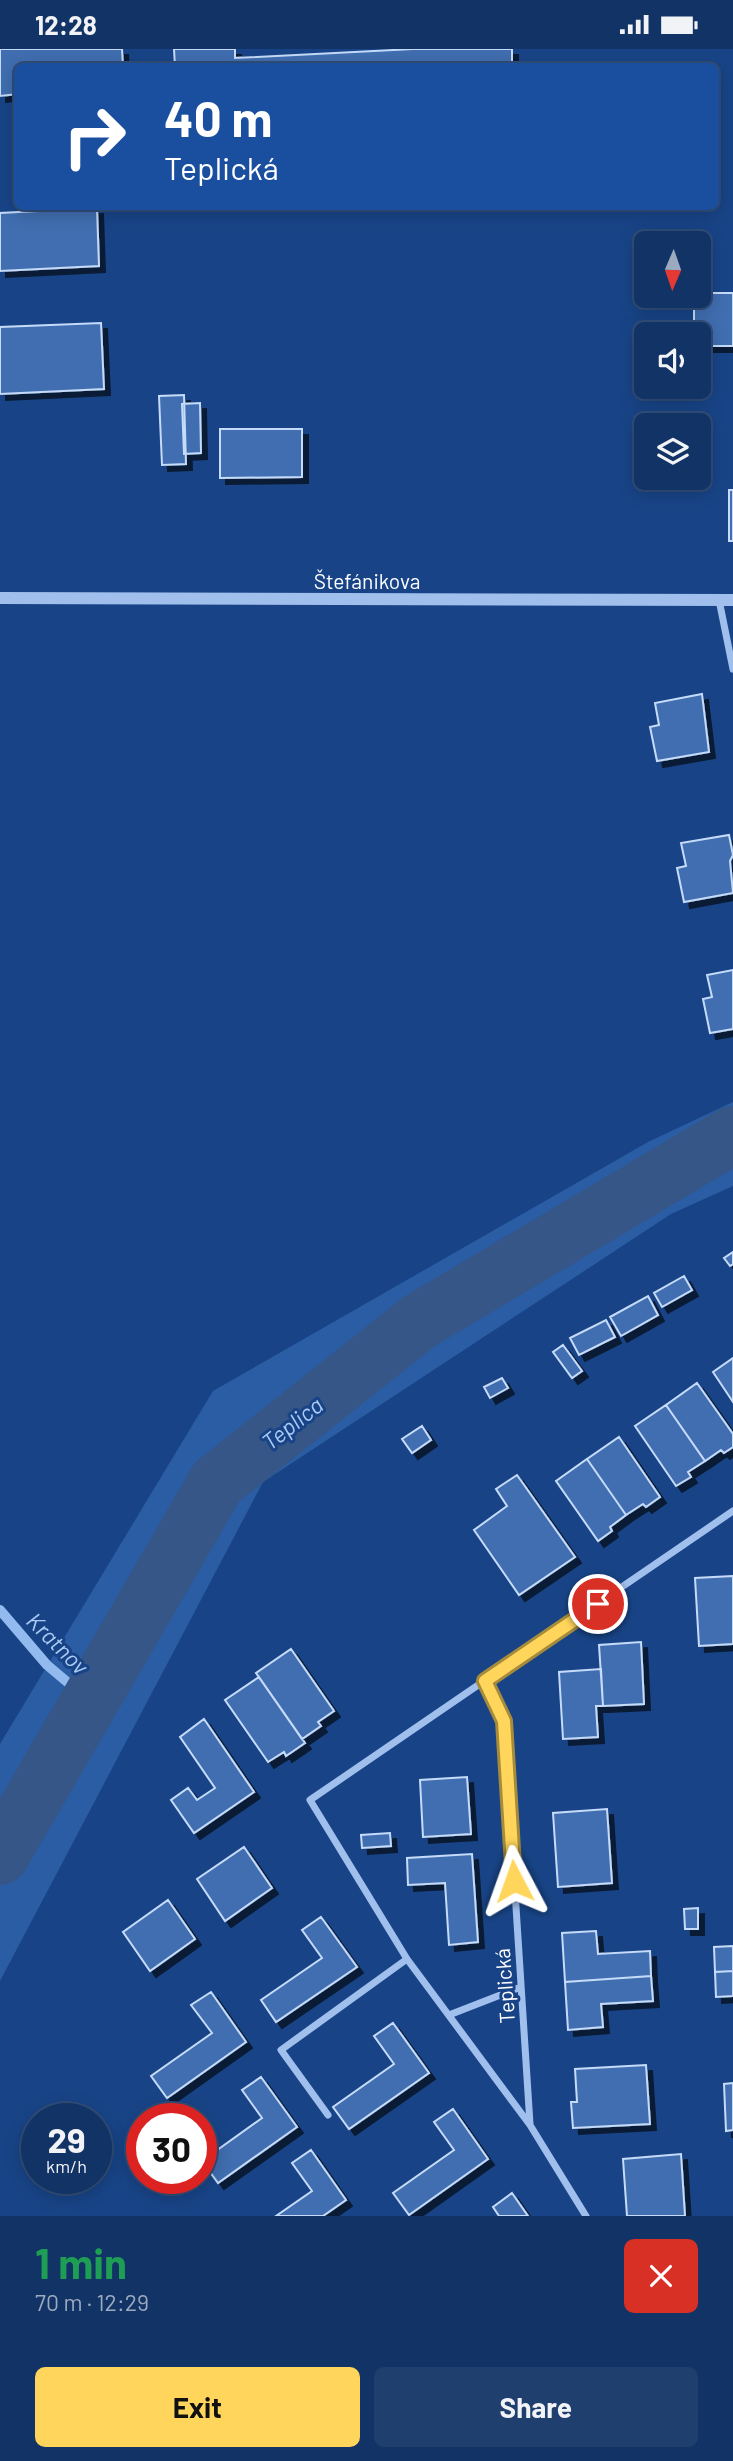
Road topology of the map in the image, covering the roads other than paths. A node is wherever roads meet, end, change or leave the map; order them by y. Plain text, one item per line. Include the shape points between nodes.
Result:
1 (0, 598) edge
2 (719, 600) junction
3 (733, 600) edge
4 (733, 669) edge
5 (733, 1511) edge
6 (485, 1681) junction
7 (407, 1958) junction
8 (521, 1987) junction
9 (449, 2015) junction
10 (328, 2115) dead end
11 (530, 2125) junction
12 (586, 2216) edge

1 - 2 street, Štefánikova
2 - 3 street, Štefánikova
2 - 4 street
5 - 6 street, Teplická
6 - 7 street, Teplická via 310,1800
6 - 8 street, Teplická via 504,1721
7 - 9 street, Teplická
7 - 10 street via 281,2050
8 - 9 street
8 - 11 street, Teplická
9 - 11 street, Teplická
11 - 12 street, Teplická

